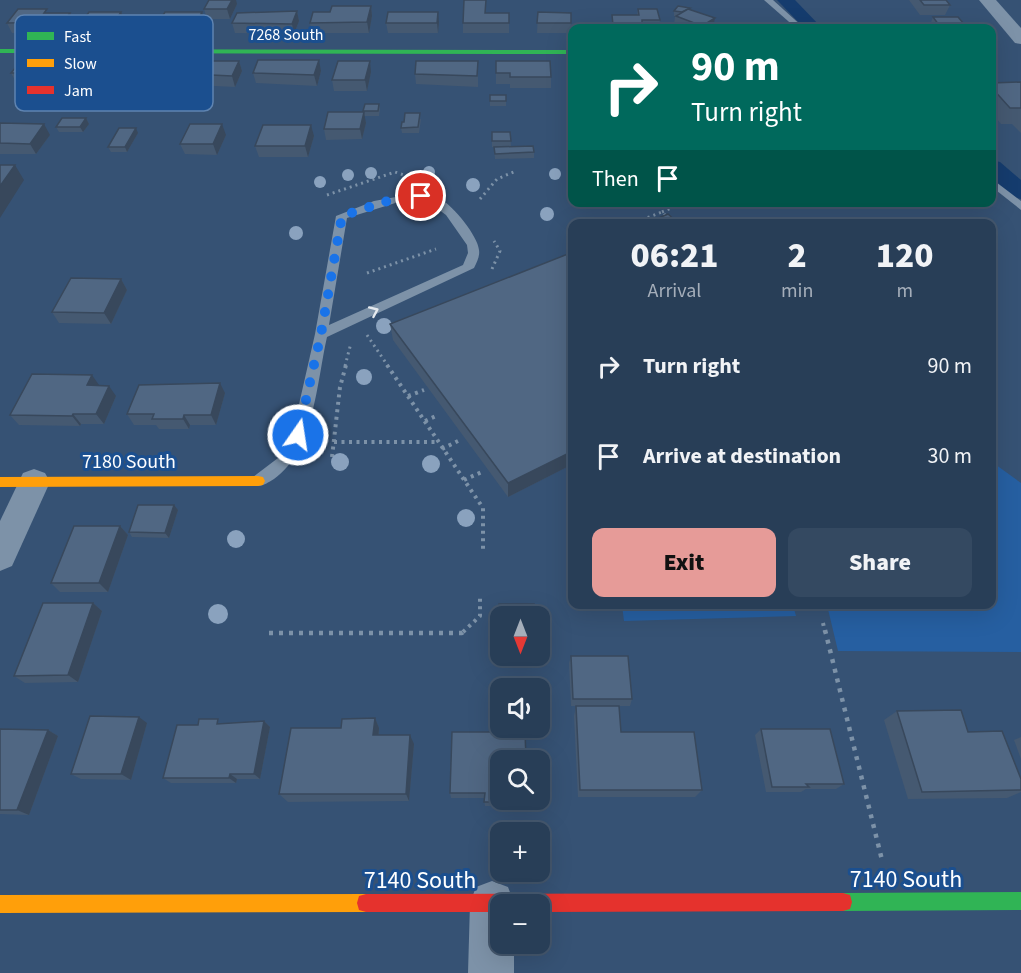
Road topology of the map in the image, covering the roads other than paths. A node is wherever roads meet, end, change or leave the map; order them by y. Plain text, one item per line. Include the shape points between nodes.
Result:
1 (768, 0) edge
2 (987, 0) edge
3 (795, 24) edge
4 (1021, 39) edge
5 (213, 51) edge
6 (568, 51) edge
7 (996, 185) edge
8 (1021, 207) edge
9 (321, 334) junction
10 (258, 481) joint
11 (0, 482) edge
12 (34, 482) junction
13 (0, 556) edge
14 (1021, 901) edge
15 (490, 903) edge
16 (550, 903) edge
17 (0, 904) edge
18 (491, 954) edge
19 (491, 973) edge

1 - 3 lane
2 - 4 street
5 - 6 street, 7268 South
7 - 8 lane
9 -> 9 lane via 468,268 475,256 473,244 438,201 421,196 400,197 342,216
9 - 10 lane via 295,447 277,470
10 - 12 street, 7180 South
11 - 12 street, 7180 South
12 - 13 street
14 - 16 street, 7140 South
15 - 17 street, 7140 South
18 - 19 street

